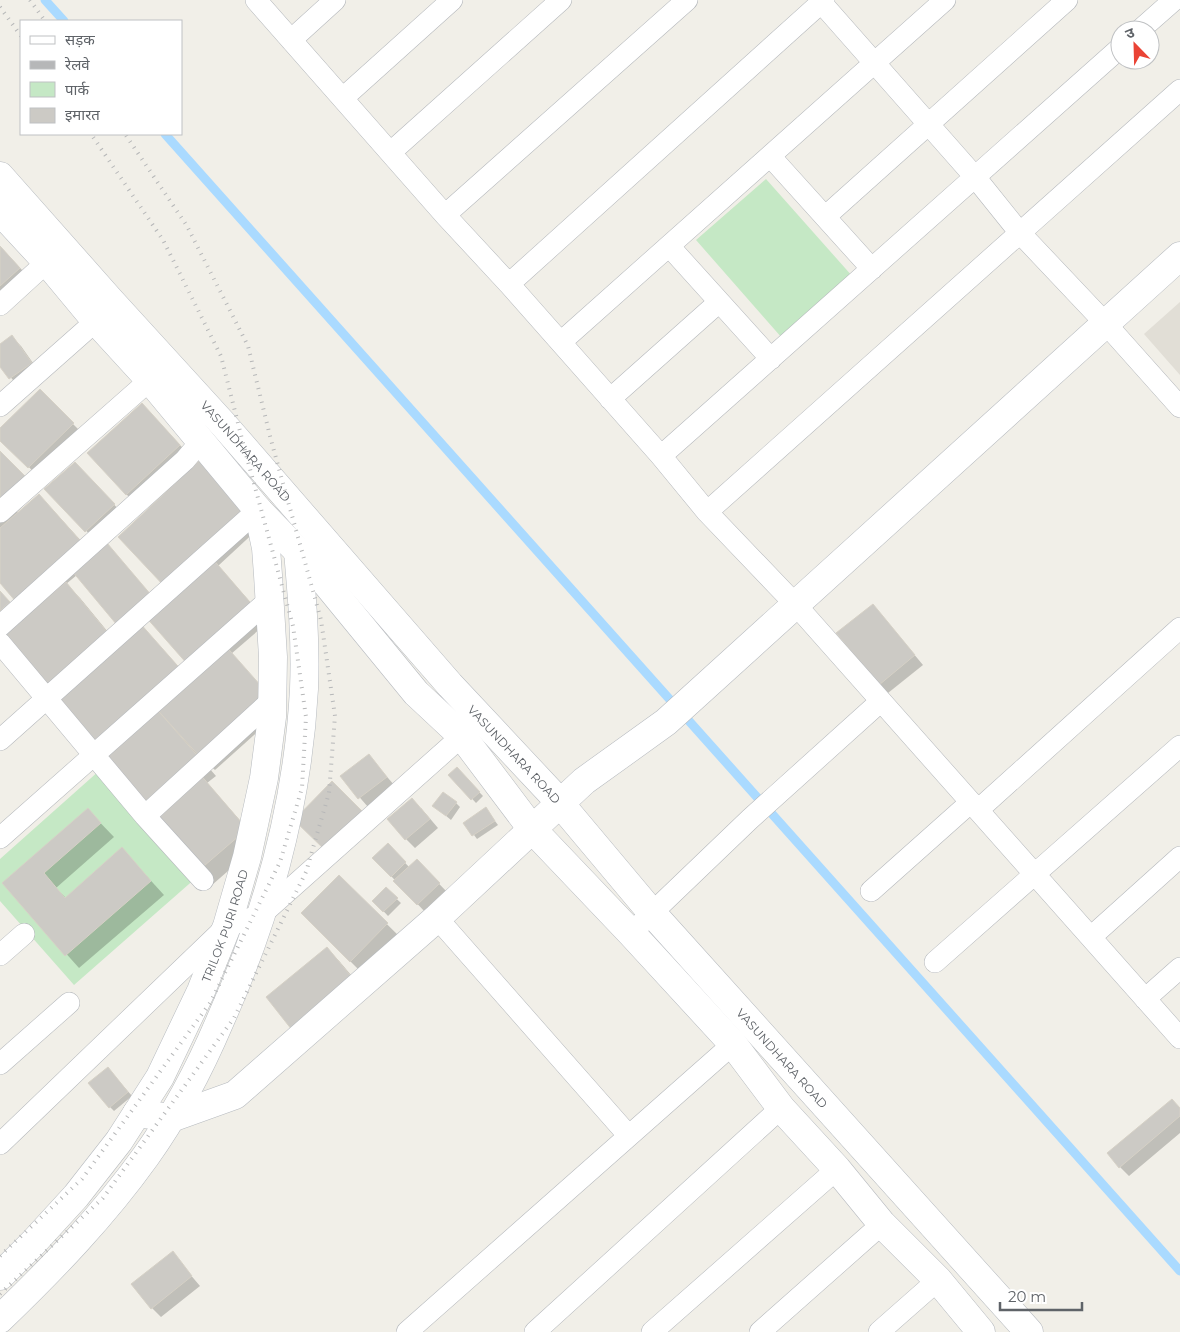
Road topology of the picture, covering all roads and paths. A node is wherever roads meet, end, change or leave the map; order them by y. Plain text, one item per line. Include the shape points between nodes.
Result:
1 (256, 0) edge
2 (335, 0) edge
3 (452, 0) edge
4 (561, 0) edge
5 (688, 0) edge
6 (945, 0) edge
7 (1067, 0) edge
8 (1174, 0) edge
9 (821, 1) edge
10 (1151, 20) edge
11 (291, 40) junction
12 (1110, 57) edge
13 (874, 63) junction
14 (1180, 90) edge
15 (342, 98) junction
16 (929, 124) junction
17 (391, 152) junction
18 (770, 156) junction
19 (0, 176) edge
20 (975, 177) junction
21 (0, 211) edge
22 (444, 215) junction
23 (826, 216) junction
24 (1020, 233) junction
25 (670, 246) junction
26 (1180, 256) edge
27 (48, 262) junction
28 (872, 269) junction
29 (509, 284) junction
30 (718, 302) junction
31 (0, 305) edge
32 (96, 321) junction
33 (1106, 324) junction
34 (561, 342) junction
35 (771, 359) junction
36 (150, 380) junction
37 (610, 399) junction
38 (0, 406) edge
39 (1180, 407) edge
40 (202, 441) junction
41 (661, 456) junction
42 (258, 510) junction
43 (0, 512) edge
44 (707, 512) junction
45 (316, 531) junction
46 (299, 564) junction
47 (268, 588) junction
48 (795, 604) junction
49 (0, 626) edge
50 (1180, 628) edge
51 (0, 644) edge
52 (46, 698) junction
53 (272, 700) junction
54 (881, 701) junction
55 (462, 736) junction
56 (0, 740) edge
57 (1180, 746) edge
58 (94, 754) junction
59 (560, 804) junction
60 (974, 806) junction
61 (145, 816) junction
62 (532, 830) junction
63 (0, 838) edge
64 (1180, 856) edge
65 (1034, 875) junction
66 (203, 880) dead end
67 (871, 891) dead end
68 (652, 913) junction
69 (261, 915) junction
70 (437, 918) junction
71 (227, 926) junction
72 (631, 933) junction
73 (24, 934) dead end
74 (1091, 937) junction
75 (0, 955) edge
76 (936, 962) dead end
77 (1180, 968) edge
78 (1145, 999) junction
79 (69, 1003) dead end
80 (1180, 1038) edge
81 (733, 1044) junction
82 (0, 1064) edge
83 (781, 1108) junction
84 (137, 1113) junction
85 (170, 1118) junction
86 (628, 1135) junction
87 (0, 1144) edge
88 (837, 1168) junction
89 (882, 1224) junction
90 (0, 1276) edge
91 (938, 1280) junction
92 (0, 1319) edge
93 (407, 1332) edge
94 (535, 1332) edge
95 (652, 1332) edge
96 (760, 1332) edge
97 (879, 1332) edge
98 (981, 1332) edge
99 (1029, 1332) edge

1 - 11 street
2 - 11 street
3 - 15 street
4 - 17 street
5 - 22 street
6 - 13 street
7 - 16 street
8 - 10 street
9 - 13 street
9 - 29 street
11 - 15 street
12 - 20 street
13 - 16 street
13 - 18 street
14 - 24 street
15 - 17 street
16 - 20 street
16 - 23 street
17 - 22 street
18 - 23 street
18 - 25 street
19 - 45 street, VASUNDHARA ROAD
20 - 24 street
20 - 28 street
21 - 27 street, VASUNDHARA ROAD
22 - 29 street
23 - 28 street
24 - 33 street
24 - 44 street
25 - 30 street
25 - 34 street
26 - 33 street
27 - 31 street
27 - 32 street, VASUNDHARA ROAD
28 - 35 street
29 - 34 street
30 - 35 street
30 - 37 street
32 - 36 street, VASUNDHARA ROAD
32 - 38 street
33 - 39 street
33 - 48 street
34 - 37 street
35 - 41 street
36 - 40 street, VASUNDHARA ROAD
36 - 43 street
37 - 41 street
40 - 42 street, VASUNDHARA ROAD
40 - 49 street via 185,460
41 - 44 street
42 - 46 street, VASUNDHARA ROAD
42 - 47 street, TRILOK PURI ROAD via 266,548
42 - 52 street
44 - 48 street
45 - 46 street
45 - 59 street, VASUNDHARA ROAD via 450,686
46 - 47 street
46 - 55 street, VASUNDHARA ROAD via 416,693
46 - 69 street via 304,687 298,759 288,814
47 - 53 street, TRILOK PURI ROAD via 273,657
47 - 58 street
48 - 54 street
48 - 59 street via 666,722 584,781
50 - 60 street
51 - 52 street
52 - 56 street
52 - 58 street
53 - 61 street
53 - 71 street, TRILOK PURI ROAD via 264,778 247,857
54 - 60 street
54 - 68 street via 779,792
55 - 62 street, VASUNDHARA ROAD
55 - 69 street
57 - 65 street
58 - 61 street
58 - 63 street
59 - 62 street
59 - 68 street, VASUNDHARA ROAD
60 - 65 street
60 - 67 street
61 - 66 street
62 - 70 street
62 - 72 street, VASUNDHARA ROAD
64 - 74 street
65 - 74 street
65 - 76 street
68 - 72 street
68 - 99 street, VASUNDHARA ROAD
69 - 71 street
69 - 85 street via 210,1046
70 - 85 street via 235,1095
70 - 86 street
71 - 84 street, TRILOK PURI ROAD via 201,991 160,1077
71 - 87 street
72 - 81 street, VASUNDHARA ROAD
73 - 75 street
74 - 78 street
77 - 78 street
78 - 80 street
79 - 82 street
81 - 83 street, VASUNDHARA ROAD
81 - 86 street
83 - 88 street, VASUNDHARA ROAD
83 - 94 street
84 - 85 street
84 - 90 street, TRILOK PURI ROAD via 76,1196
85 - 92 street via 147,1155 108,1206 51,1270
86 - 93 street
88 - 89 street, VASUNDHARA ROAD
88 - 95 street
89 - 91 street, VASUNDHARA ROAD
89 - 96 street
91 - 97 street
91 - 98 street, VASUNDHARA ROAD

